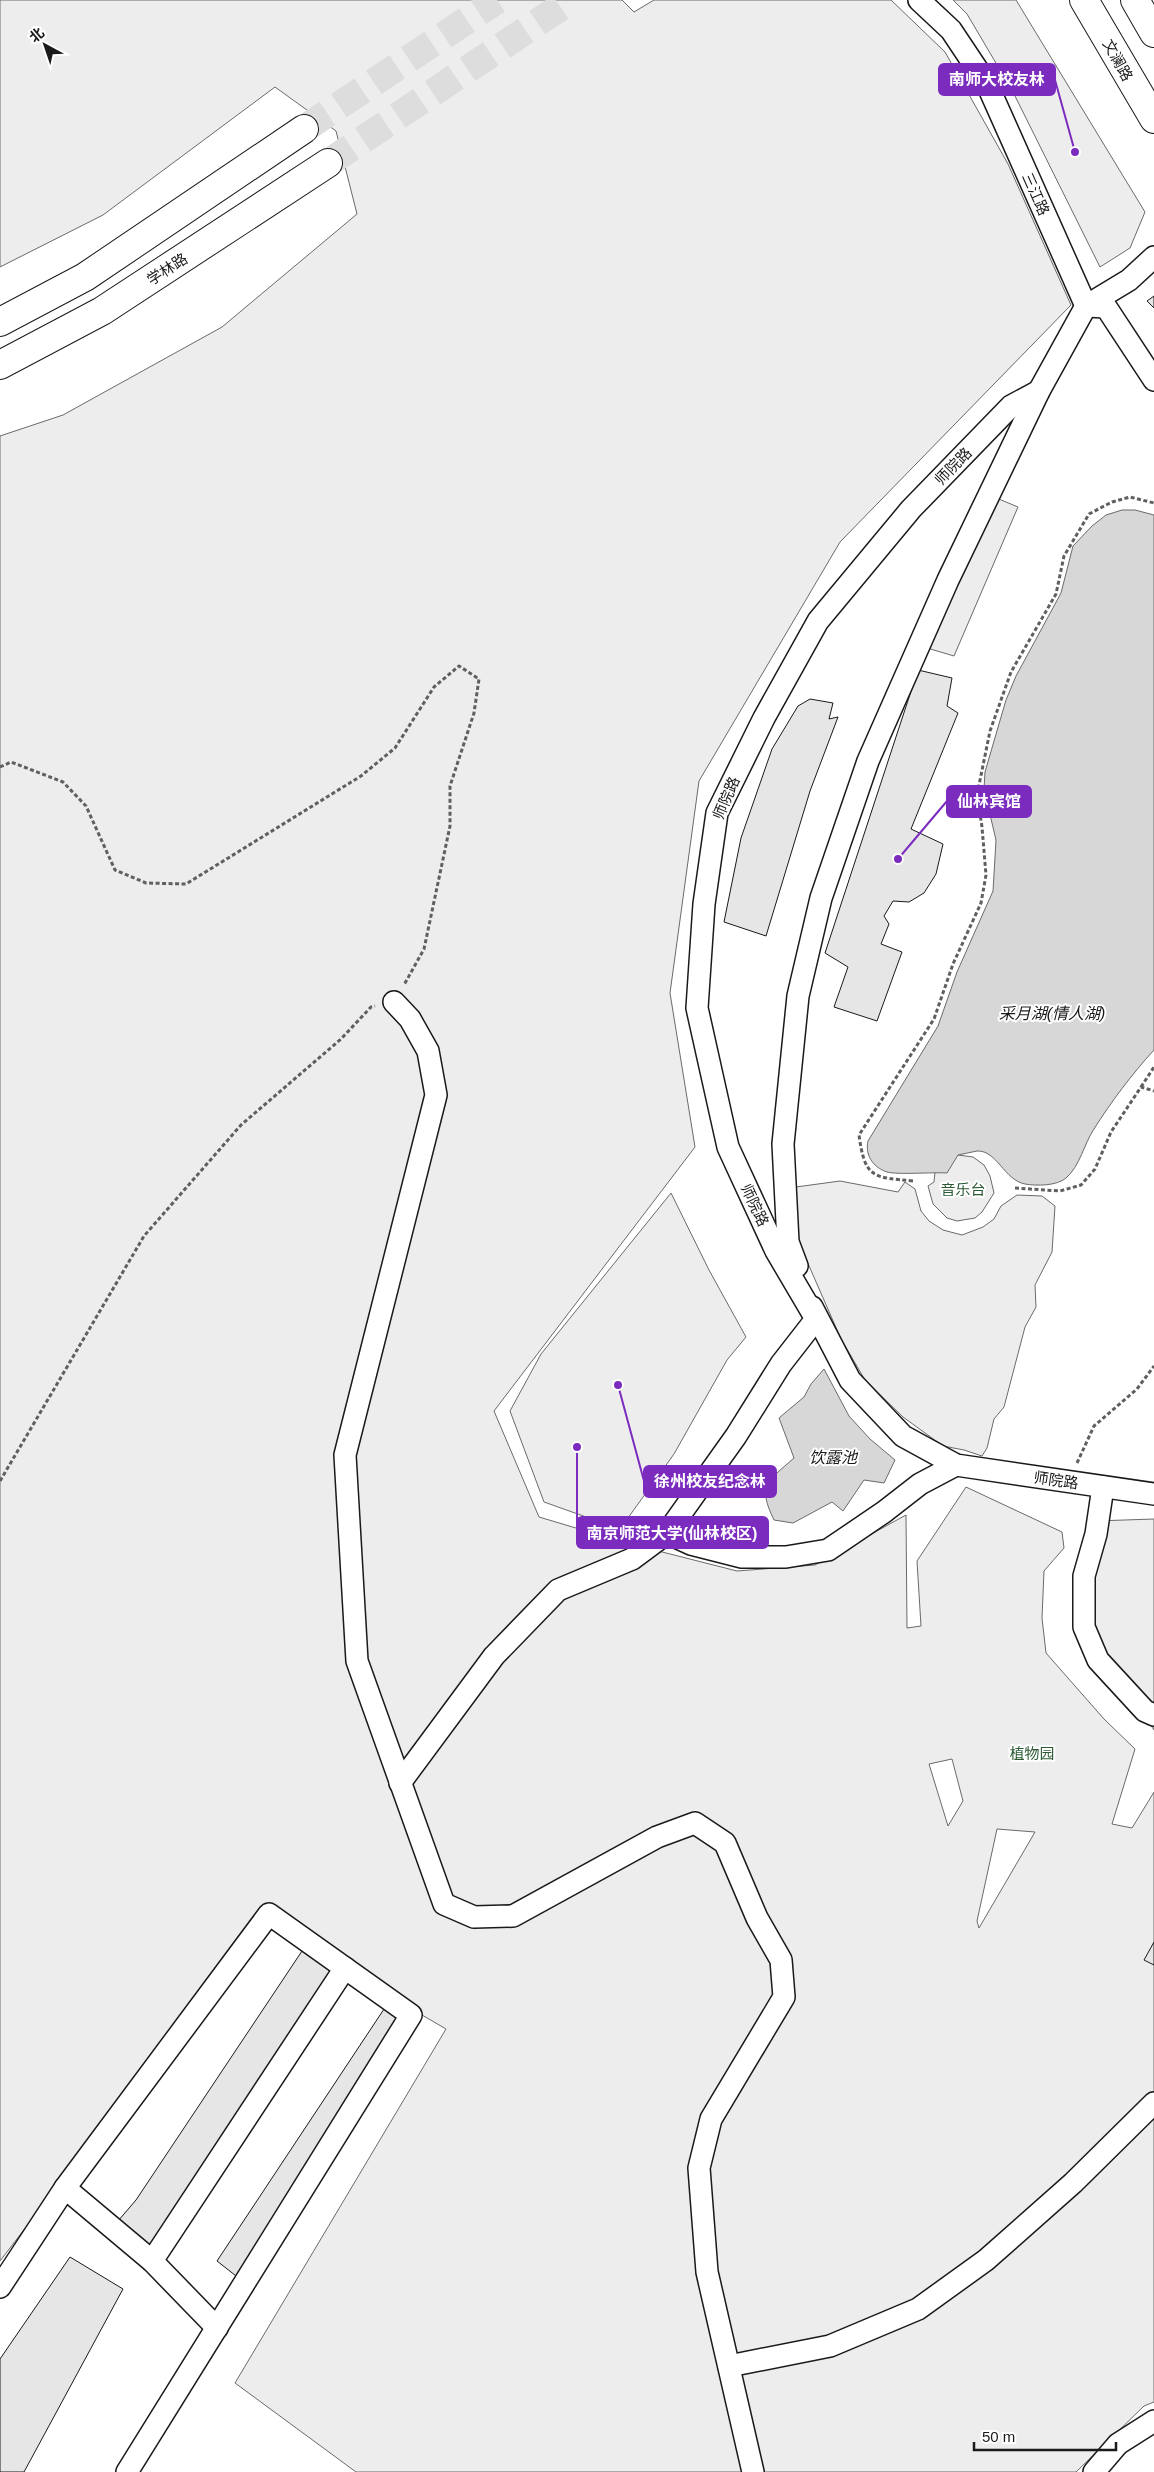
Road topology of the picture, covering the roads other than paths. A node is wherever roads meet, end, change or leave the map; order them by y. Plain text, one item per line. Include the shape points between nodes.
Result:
1 (919, 0) edge
2 (1084, 0) edge
3 (1135, 0) edge
4 (1154, 33) edge
5 (1154, 120) edge
6 (304, 129) tunnel mouth
7 (328, 163) tunnel mouth
8 (1154, 257) edge
9 (1086, 306) junction
10 (0, 322) edge
11 (0, 365) edge
12 (1154, 380) edge
13 (1039, 391) junction
14 (394, 1002) road end
15 (816, 1319) junction
16 (956, 1465) junction
17 (1103, 1487) junction
18 (1154, 1494) edge
19 (667, 1533) junction
20 (1154, 1715) edge
21 (400, 1783) junction
22 (345, 1968) junction
23 (1154, 2103) edge
24 (65, 2188) junction
25 (152, 2262) junction
26 (0, 2288) edge
27 (216, 2328) junction
28 (729, 2366) junction
29 (1154, 2421) edge
30 (127, 2472) edge
31 (753, 2472) edge
32 (1094, 2472) edge

1 - 9 street, 三江路 via 951,30 987,84
2 - 5 main road, 文澜路
3 - 4 main road
6 - 10 main road via 86,277
7 - 11 main road, 学林路 via 102,311
8 - 9 street, 师院路 via 1129,280
9 - 12 street via 1106,307
9 - 13 street, 师院路
13 - 15 street, 师院路 via 948,580 868,761 820,898 798,996 783,1144 788,1242
13 - 15 street, 师院路 via 1011,406 911,509 818,621 716,813 704,904 697,1008 728,1147 776,1251
14 - 21 street via 410,1019 428,1051 436,1095 345,1456 357,1661
15 - 16 street, 师院路 via 850,1380 903,1436
15 - 19 street via 781,1364 736,1436
16 - 17 street, 师院路
16 - 19 street via 920,1484 828,1550 786,1558 742,1557 692,1544
17 - 18 street, 师院路
17 - 20 street via 1096,1534 1084,1576 1084,1627 1098,1660 1145,1711
19 - 21 street via 632,1559 558,1590 494,1656
21 - 28 street via 444,1904 474,1917 513,1916 657,1837 695,1823 725,1843 758,1918 781,1960 784,1997 711,2119 699,2168 707,2272
22 - 24 street via 269,1914
22 - 25 street
22 - 27 street via 411,2015
23 - 28 street via 1073,2183 986,2260 918,2310 830,2346
24 - 25 street
24 - 26 street
25 - 27 street
27 - 30 street
28 - 31 street
29 - 32 street via 1118,2444

